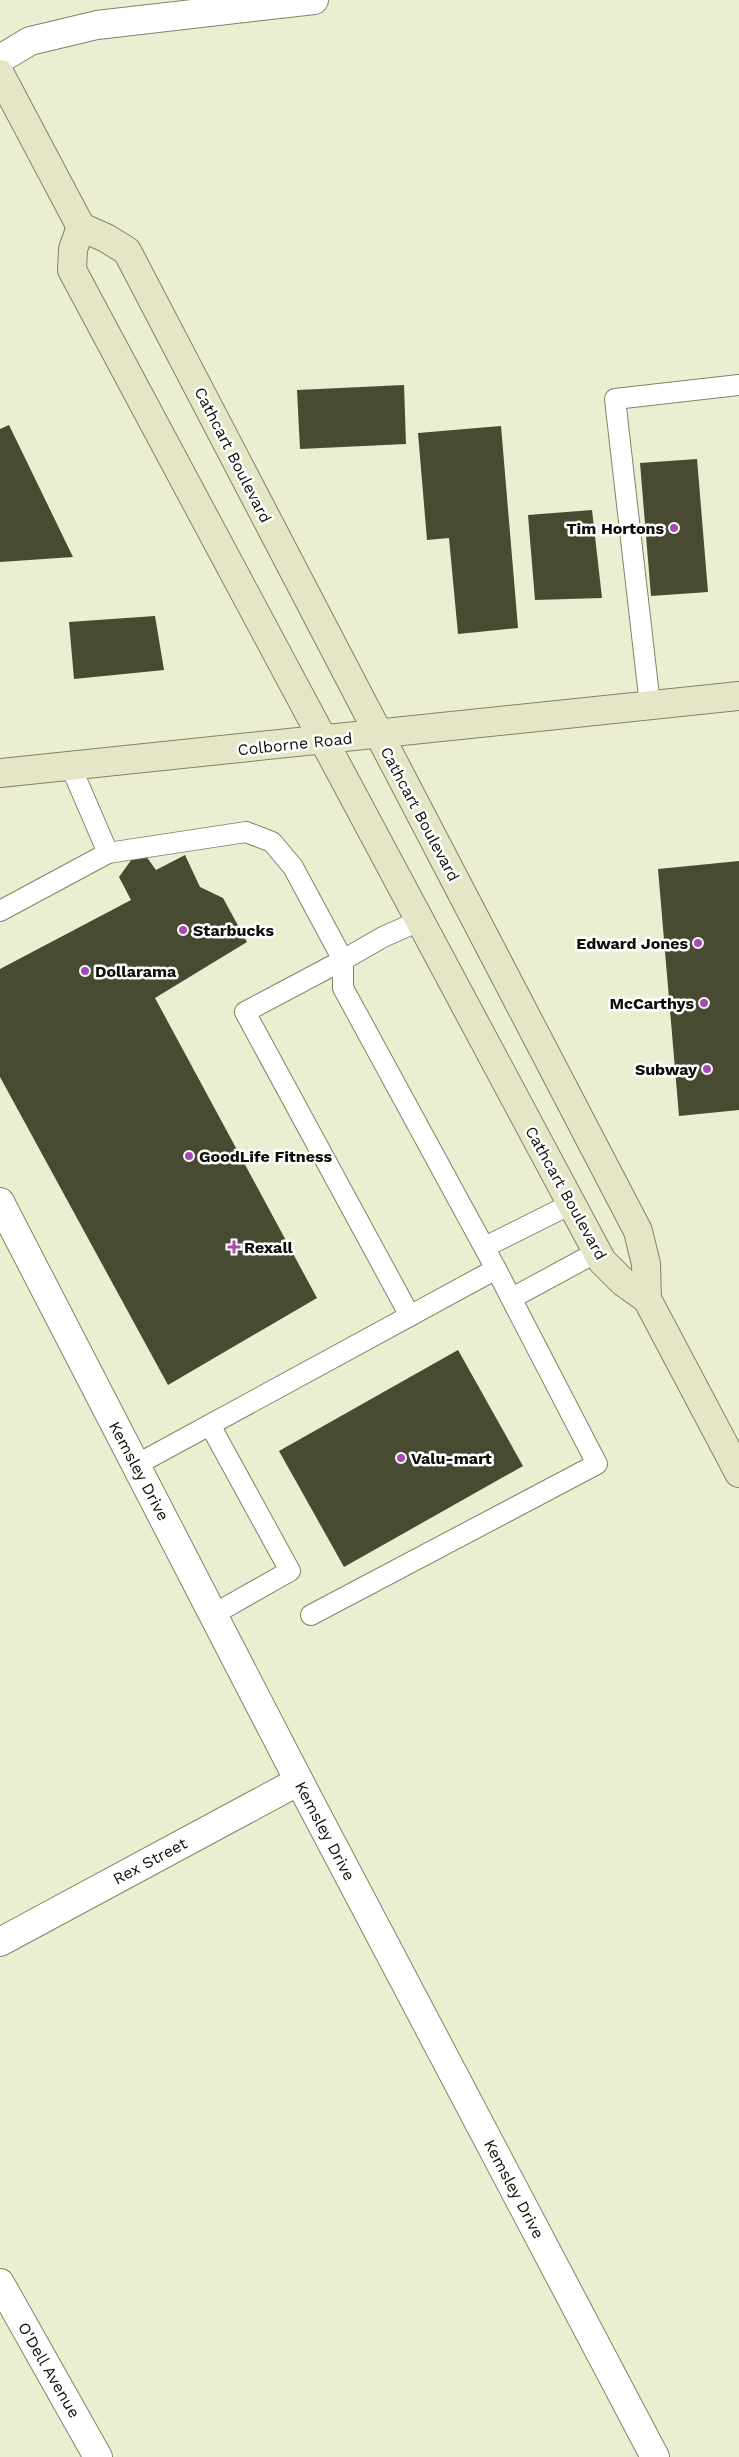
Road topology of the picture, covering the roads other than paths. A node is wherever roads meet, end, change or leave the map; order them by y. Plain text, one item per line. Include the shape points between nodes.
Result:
1 (314, 0) edge
2 (0, 59) edge
3 (0, 74) edge
4 (81, 227) junction
5 (739, 386) edge
6 (739, 696) edge
7 (650, 705) junction
8 (378, 734) junction
9 (322, 741) junction
10 (71, 767) junction
11 (0, 774) edge
12 (108, 852) junction
13 (0, 912) edge
14 (419, 921) junction
15 (342, 960) junction
16 (0, 1202) edge
17 (571, 1204) junction
18 (485, 1247) junction
19 (597, 1252) junction
20 (496, 1269) junction
21 (512, 1298) junction
22 (647, 1299) junction
23 (410, 1316) junction
24 (210, 1425) junction
25 (136, 1466) junction
26 (739, 1472) edge
27 (214, 1614) junction
28 (311, 1615) dead end
29 (299, 1781) junction
30 (0, 1942) edge
31 (0, 2282) edge
32 (98, 2457) edge
33 (655, 2457) edge

1 - 2 street via 97,24 30,41
3 - 4 main road
4 - 8 main road, Cathcart Boulevard via 127,251
4 - 9 main road, Cathcart Boulevard via 73,249 72,270
5 - 7 lane via 615,399
6 - 7 main road, Colborne Road
7 - 8 main road, Colborne Road
8 - 9 main road, Colborne Road
8 - 22 main road, Cathcart Boulevard via 638,1231 646,1264
9 - 10 main road, Colborne Road
9 - 14 main road, Cathcart Boulevard
10 - 11 main road, Colborne Road
10 - 12 lane
12 - 13 lane
12 - 15 lane via 246,832 272,842 293,867
14 - 15 lane
14 - 17 main road, Cathcart Boulevard
15 - 18 lane via 343,988
15 - 23 lane via 245,1012
16 - 25 street, Kemsley Drive
17 - 18 lane
17 - 19 main road, Cathcart Boulevard
18 - 20 lane
19 - 21 lane
19 - 22 main road, Cathcart Boulevard via 623,1282
20 - 21 lane
20 - 23 lane
21 - 28 lane via 597,1464
22 - 26 main road
23 - 24 lane
24 - 25 lane
24 - 27 lane via 290,1571
25 - 27 street, Kemsley Drive
27 - 29 street, Kemsley Drive
29 - 30 street, Rex Street
29 - 33 street, Kemsley Drive
31 - 32 street, O'Dell Avenue

